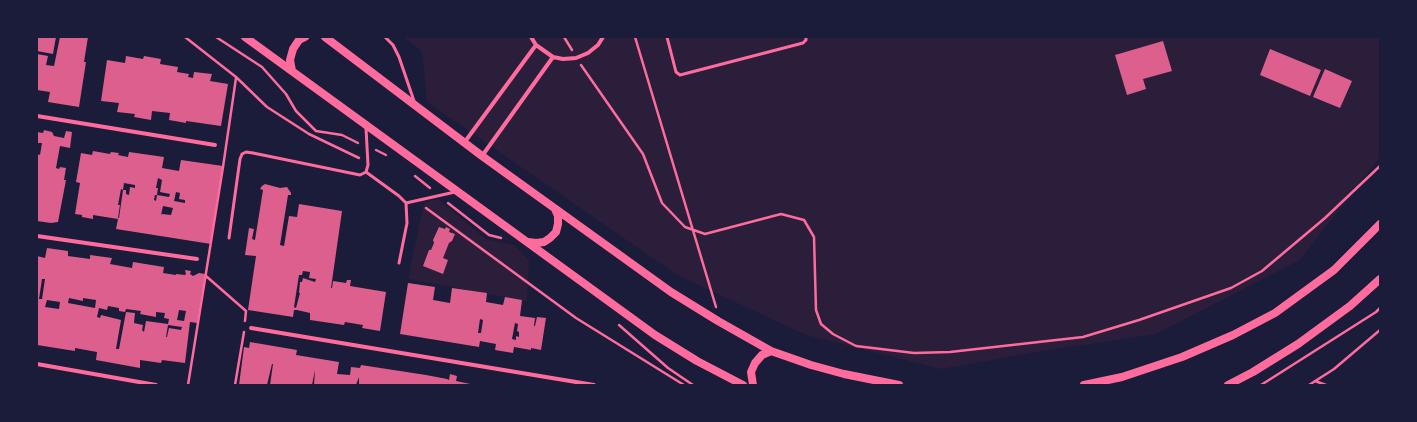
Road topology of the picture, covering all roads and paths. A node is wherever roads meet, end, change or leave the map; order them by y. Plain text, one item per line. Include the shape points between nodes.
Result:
1 (185, 37) edge
2 (216, 37) edge
3 (245, 37) edge
4 (305, 37) edge
5 (325, 37) edge
6 (385, 37) edge
7 (531, 37) edge
8 (564, 37) edge
9 (603, 37) edge
10 (635, 37) edge
11 (666, 37) edge
12 (806, 37) edge
13 (536, 45) junction
14 (553, 57) junction
15 (576, 58) junction
16 (292, 71) junction
17 (236, 77) junction
18 (415, 106) junction
19 (37, 116) edge
20 (366, 126) junction
21 (464, 143) junction
22 (215, 145) dead end
23 (367, 147) junction
24 (482, 156) junction
25 (391, 157) dead end
26 (368, 163) junction
27 (1380, 166) edge
28 (409, 171) dead end
29 (366, 172) junction
30 (457, 191) junction
31 (439, 196) junction
32 (417, 201) junction
33 (406, 204) junction
34 (555, 208) junction
35 (1380, 224) edge
36 (692, 230) junction
37 (37, 236) edge
38 (229, 238) dead end
39 (502, 239) dead end
40 (528, 242) junction
41 (197, 259) dead end
42 (399, 263) dead end
43 (206, 276) junction
44 (1380, 278) edge
45 (1380, 308) edge
46 (718, 321) junction
47 (616, 322) dead end
48 (251, 328) dead end
49 (1380, 330) edge
50 (771, 351) junction
51 (37, 364) edge
52 (1315, 381) junction
53 (156, 385) edge
54 (188, 385) edge
55 (235, 385) edge
56 (594, 385) edge
57 (684, 385) edge
58 (693, 385) edge
59 (743, 385) edge
60 (753, 385) edge
61 (899, 385) edge
62 (1084, 385) edge
63 (1228, 385) edge
64 (1261, 385) edge
65 (1309, 385) edge
66 (1326, 385) edge

1 - 17 path
2 - 23 path via 262,67 286,94 296,112 316,131 342,135
3 - 16 main road
4 - 16 main road via 299,40 293,49 290,60
5 - 18 main road
6 - 18 lane via 399,57
7 - 13 street
8 - 15 path
9 - 15 street via 588,53
10 - 36 path
11 - 12 lane via 676,72 680,75 802,43
13 - 14 street
13 - 21 street
14 - 15 street
14 - 24 street
15 - 36 path via 643,154 662,202 685,228
16 - 20 main road
17 - 26 path via 273,111 309,134
17 - 43 path
18 - 21 main road
19 - 22 street
20 - 23 lane
20 - 30 main road
21 - 24 main road
23 - 25 path
23 - 26 lane
24 - 34 main road
26 - 29 lane
27 - 36 path via 1325,218 1262,271 1231,288 1083,337 950,352 914,353 856,346 833,334 821,324 816,310 814,237 804,220 781,214 705,234
28 - 31 path
29 - 33 lane
29 - 38 lane via 360,175 246,152 240,159
30 - 31 lane
30 - 40 main road
31 - 32 lane
31 - 39 path via 490,235
32 - 33 lane
32 - 57 path via 576,318
33 - 42 lane via 407,223
34 - 40 main road via 558,216 556,232 544,242
34 - 46 main road via 671,292
35 - 62 main road via 1334,270 1275,313 1182,357 1122,377
36 - 46 path
37 - 41 street
40 - 59 main road via 655,335
43 - 54 path
43 - 55 path via 246,311
44 - 63 main road via 1350,306 1298,344
45 - 64 path
46 - 50 main road
47 - 58 path via 668,368
48 - 56 street
49 - 52 path via 1334,369
50 - 60 main road via 755,362 752,372
50 - 61 main road via 811,365
51 - 53 street
52 - 65 path
52 - 66 path

